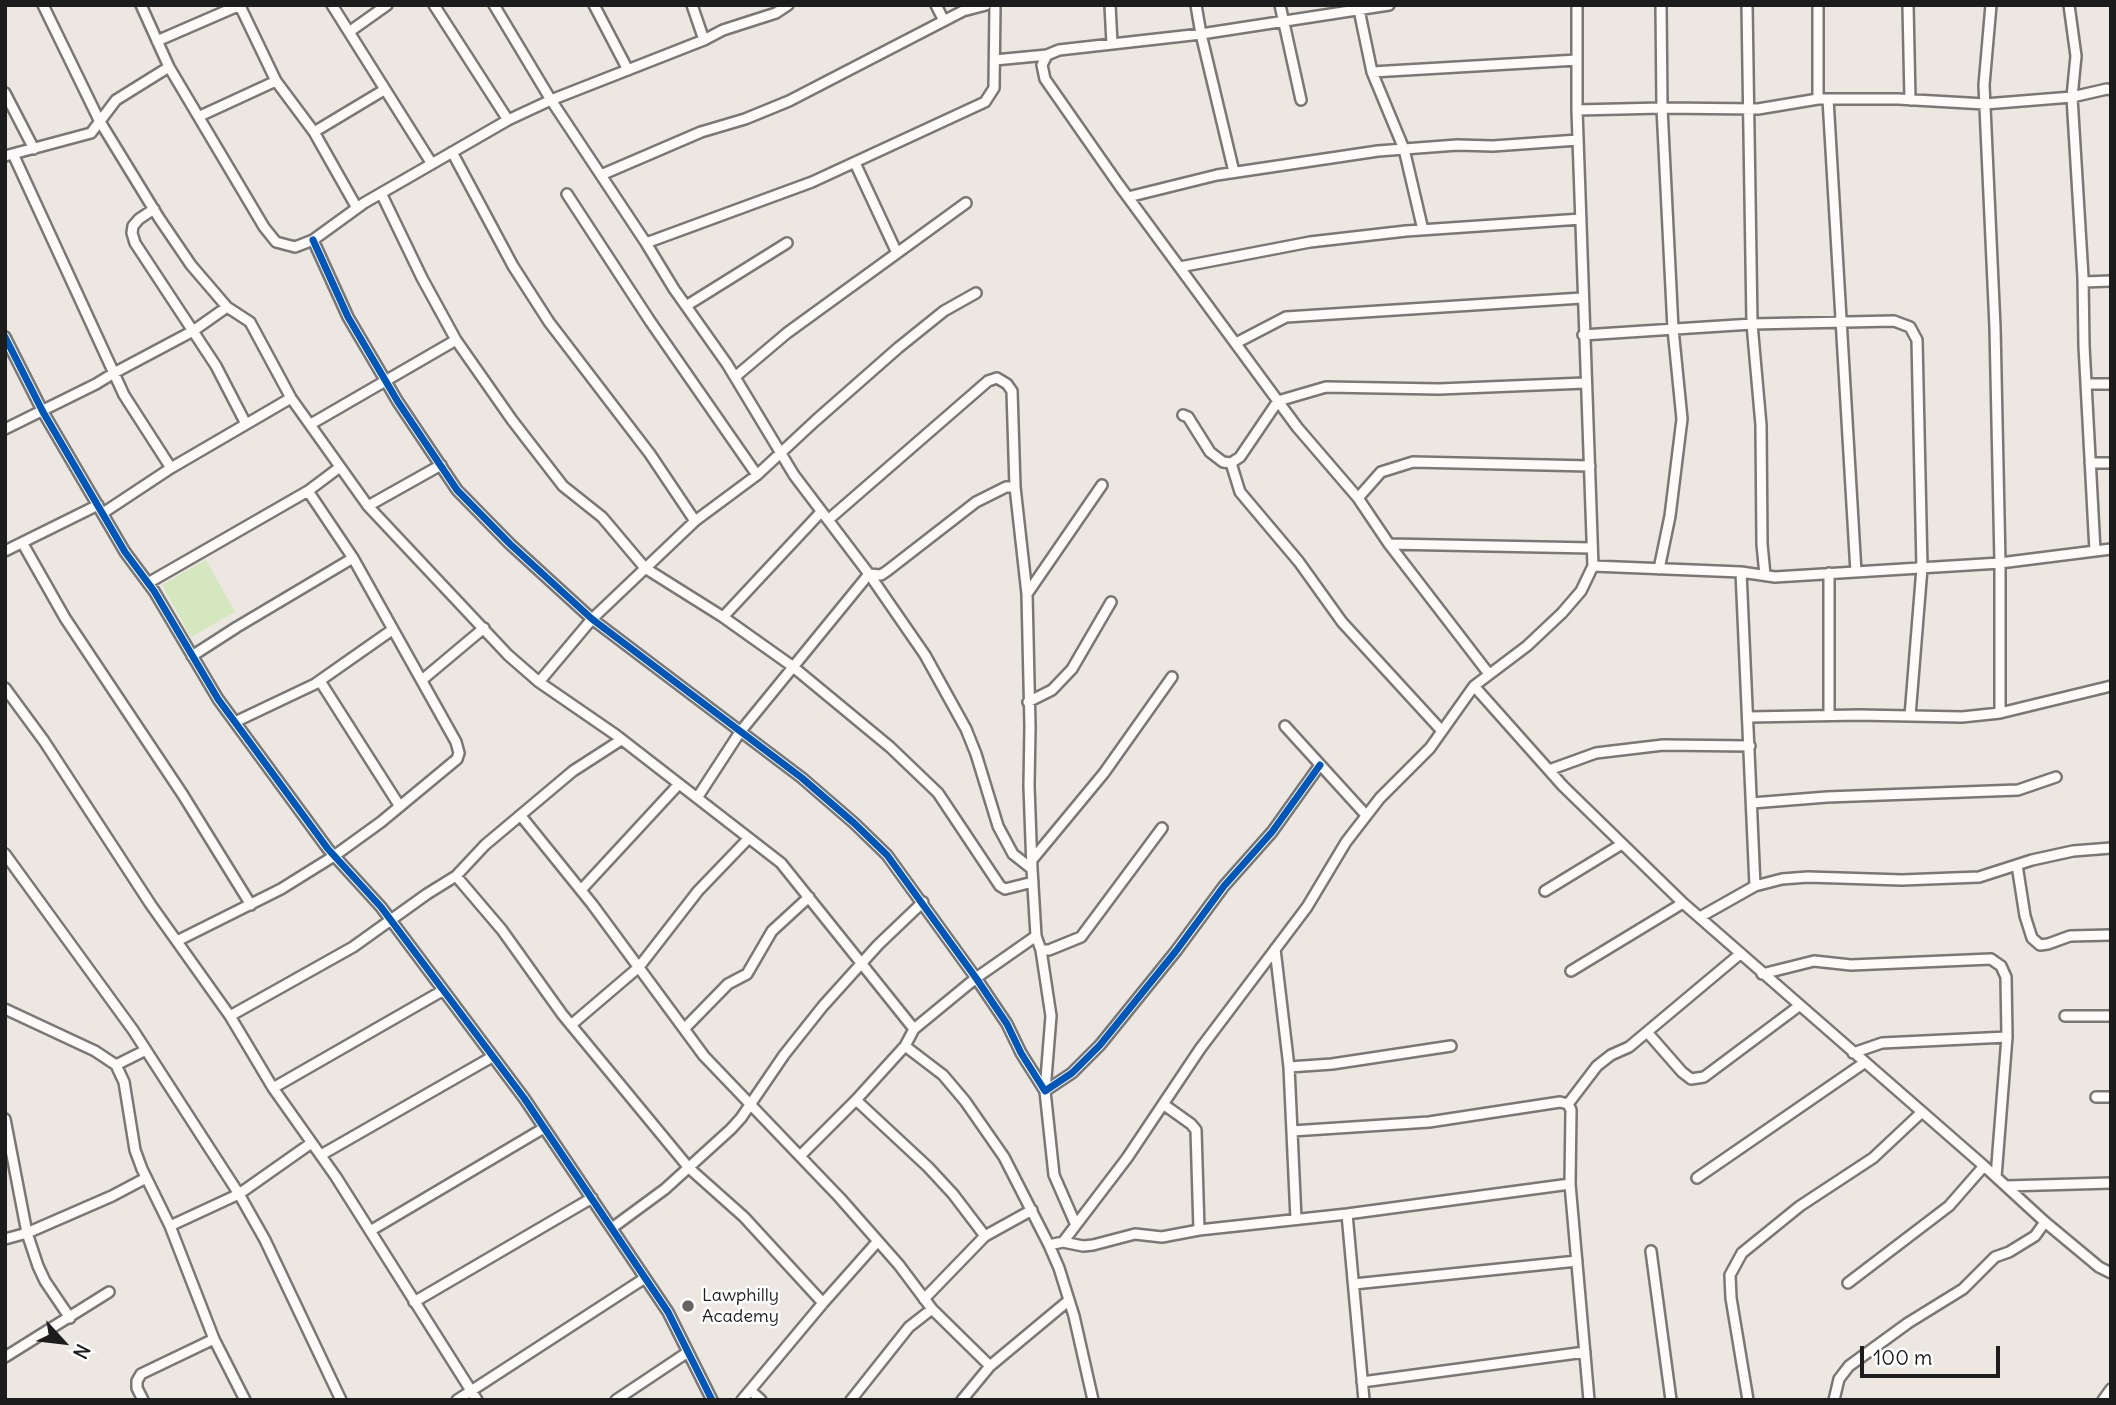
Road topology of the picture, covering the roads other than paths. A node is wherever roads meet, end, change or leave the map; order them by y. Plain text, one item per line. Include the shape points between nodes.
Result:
1 (43, 5) edge
2 (141, 5) edge
3 (240, 5) edge
4 (332, 5) edge
5 (387, 5) edge
6 (434, 5) edge
7 (494, 5) edge
8 (594, 5) edge
9 (692, 5) edge
10 (788, 5) edge
11 (936, 5) edge
12 (986, 5) edge
13 (995, 5) edge
14 (1110, 5) edge
15 (1196, 5) edge
16 (1280, 5) edge
17 (1389, 5) edge
18 (1577, 5) edge
19 (1661, 5) edge
20 (1747, 5) edge
21 (1818, 5) edge
22 (1908, 5) edge
23 (1991, 5) edge
24 (2069, 5) edge
25 (1358, 7) edge
26 (944, 21) junction
27 (1282, 21) junction
28 (349, 32) junction
29 (1200, 34) junction
30 (704, 40) junction
31 (157, 41) junction
32 (1112, 44) junction
33 (1047, 55) junction
34 (995, 60) junction
35 (1577, 60) junction
36 (169, 66) junction
37 (628, 70) junction
38 (1373, 72) junction
39 (276, 81) junction
40 (384, 90) junction
41 (2111, 90) edge
42 (5, 93) edge
43 (2072, 97) junction
44 (1818, 99) junction
45 (1828, 99) junction
46 (551, 100) junction
47 (1301, 100) dead end
48 (1910, 100) junction
49 (1985, 104) junction
50 (1662, 108) junction
51 (1577, 110) junction
52 (1749, 110) junction
53 (200, 116) junction
54 (99, 120) junction
55 (508, 120) junction
56 (314, 132) junction
57 (1578, 140) junction
58 (34, 149) junction
59 (1404, 149) junction
60 (452, 152) junction
61 (9, 155) edge
62 (855, 163) junction
63 (432, 164) junction
64 (1234, 173) junction
65 (601, 175) junction
66 (381, 193) junction
67 (567, 194) dead end
68 (1128, 197) junction
69 (966, 203) dead end
70 (357, 208) junction
71 (154, 209) junction
72 (1581, 219) junction
73 (1423, 230) junction
74 (313, 240) junction
75 (646, 243) junction
76 (787, 243) dead end
77 (897, 253) junction
78 (1181, 267) junction
79 (2111, 281) edge
80 (2083, 282) junction
81 (975, 293) dead end
82 (1582, 298) junction
83 (686, 306) junction
84 (227, 307) junction
85 (1841, 323) junction
86 (1752, 324) junction
87 (1673, 329) junction
88 (193, 331) junction
89 (1583, 335) junction
90 (5, 337) edge
91 (456, 340) junction
92 (1236, 343) junction
93 (114, 373) junction
94 (735, 377) junction
95 (386, 382) junction
96 (1585, 383) junction
97 (2086, 384) junction
98 (2111, 384) edge
99 (291, 398) junction
100 (1278, 401) junction
101 (43, 412) junction
102 (1183, 415) dead end
103 (246, 424) junction
104 (311, 424) junction
105 (5, 429) edge
106 (781, 453) junction
107 (1230, 463) junction
108 (2091, 463) junction
109 (2111, 463) edge
110 (441, 465) junction
111 (1590, 466) junction
112 (340, 467) junction
113 (171, 468) junction
114 (757, 475) junction
115 (1102, 485) dead end
116 (1015, 487) junction
117 (308, 491) junction
118 (1358, 498) junction
119 (368, 506) junction
120 (100, 509) junction
121 (821, 512) junction
122 (828, 520) junction
123 (695, 521) junction
124 (23, 544) junction
125 (1389, 544) junction
126 (1592, 548) junction
127 (2111, 549) edge
128 (5, 551) edge
129 (2095, 551) junction
130 (353, 558) junction
131 (2000, 563) junction
132 (1592, 566) junction
133 (645, 568) junction
134 (1922, 568) junction
135 (1659, 569) junction
136 (1741, 572) junction
137 (1856, 572) junction
138 (1829, 573) junction
139 (869, 574) junction
140 (1765, 575) junction
141 (148, 583) junction
142 (1027, 594) junction
143 (1111, 602) dead end
144 (723, 617) junction
145 (592, 619) junction
146 (484, 628) junction
147 (392, 630) junction
148 (192, 656) junction
149 (792, 666) junction
150 (1489, 674) junction
151 (1172, 677) dead end
152 (422, 680) junction
153 (320, 681) junction
154 (539, 682) junction
155 (1474, 686) junction
156 (2111, 686) edge
157 (5, 688) edge
158 (1028, 702) junction
159 (2000, 713) junction
160 (1829, 715) junction
161 (1910, 716) junction
162 (1749, 717) junction
163 (235, 722) junction
164 (1285, 726) dead end
165 (1442, 730) junction
166 (740, 732) junction
167 (621, 740) junction
168 (1750, 747) junction
169 (1320, 765) junction
170 (1549, 770) junction
171 (2056, 778) dead end
172 (679, 785) junction
173 (697, 798) junction
174 (1752, 803) junction
175 (399, 805) junction
176 (1366, 815) junction
177 (521, 816) junction
178 (1162, 828) dead end
179 (748, 839) junction
180 (1622, 844) junction
181 (2111, 848) edge
182 (5, 854) edge
183 (334, 856) junction
184 (1032, 864) junction
185 (2017, 865) junction
186 (456, 876) junction
187 (1033, 882) junction
188 (1755, 886) junction
189 (581, 890) junction
190 (1545, 891) dead end
191 (809, 897) junction
192 (923, 902) junction
193 (1683, 903) junction
194 (251, 905) junction
195 (1700, 917) junction
196 (389, 920) junction
197 (2111, 935) edge
198 (1036, 936) junction
199 (177, 941) junction
200 (1275, 949) junction
201 (1041, 950) junction
202 (1740, 954) junction
203 (862, 962) junction
204 (639, 967) junction
205 (1571, 971) dead end
206 (1762, 974) junction
207 (976, 978) junction
208 (442, 991) junction
209 (1799, 1006) junction
210 (5, 1009) edge
211 (230, 1016) junction
212 (2065, 1016) dead end
213 (2111, 1016) edge
214 (571, 1025) junction
215 (684, 1029) junction
216 (914, 1030) junction
217 (1647, 1032) junction
218 (2007, 1037) junction
219 (905, 1046) junction
220 (1451, 1046) dead end
221 (144, 1051) junction
222 (1853, 1054) junction
223 (492, 1057) junction
224 (1864, 1063) junction
225 (116, 1065) junction
226 (1289, 1068) junction
227 (274, 1088) junction
228 (1045, 1091) junction
229 (2096, 1097) dead end
230 (2111, 1097) edge
231 (856, 1100) junction
232 (751, 1102) junction
233 (1163, 1104) junction
234 (1568, 1104) junction
235 (1922, 1112) junction
236 (5, 1119) edge
237 (544, 1128) junction
238 (1292, 1130) junction
239 (310, 1144) junction
240 (321, 1155) junction
241 (801, 1155) junction
242 (1984, 1166) junction
243 (689, 1168) junction
244 (1996, 1177) junction
245 (146, 1178) junction
246 (1697, 1178) dead end
247 (2111, 1183) edge
248 (1570, 1184) junction
249 (2006, 1186) junction
250 (239, 1194) junction
251 (592, 1198) junction
252 (1032, 1210) junction
253 (1347, 1214) junction
254 (1296, 1219) junction
255 (2045, 1222) junction
256 (1075, 1223) junction
257 (170, 1226) junction
258 (612, 1228) junction
259 (1199, 1230) junction
260 (369, 1231) junction
261 (27, 1233) junction
262 (985, 1236) junction
263 (5, 1239) edge
264 (878, 1241) junction
265 (1063, 1242) junction
266 (1049, 1245) junction
267 (1651, 1251) dead end
268 (1577, 1261) junction
269 (2111, 1273) edge
270 (645, 1278) junction
271 (1848, 1283) dead end
272 (1354, 1284) junction
273 (109, 1292) dead end
274 (924, 1299) junction
275 (1068, 1301) junction
276 (414, 1302) junction
277 (823, 1303) junction
278 (932, 1309) junction
279 (70, 1318) junction
280 (214, 1339) junction
281 (688, 1352) junction
282 (1585, 1352) junction
283 (5, 1357) edge
284 (990, 1366) junction
285 (1362, 1382) junction
286 (2111, 1389) edge
287 (751, 1391) junction
288 (474, 1395) edge
289 (143, 1400) edge
290 (245, 1400) edge
291 (341, 1400) edge
292 (457, 1400) edge
293 (616, 1400) edge
294 (712, 1400) edge
295 (742, 1400) edge
296 (761, 1400) edge
297 (851, 1400) edge
298 (962, 1400) edge
299 (1093, 1400) edge
300 (1364, 1400) edge
301 (1589, 1400) edge
302 (1671, 1400) edge
303 (1748, 1400) edge
304 (1834, 1400) edge
305 (2103, 1400) edge

1 - 54 street
2 - 31 street
3 - 31 street
3 - 39 street
4 - 28 street
5 - 28 street
6 - 55 street
7 - 46 street
8 - 37 street
9 - 30 street
10 - 30 street
11 - 26 street
12 - 26 street
13 - 34 street
14 - 32 street
15 - 29 street
16 - 27 street
17 - 25 street
18 - 35 street
19 - 50 street
20 - 52 street
21 - 44 street
22 - 48 street
23 - 49 street
24 - 43 street via 2076,56
25 - 27 street
25 - 38 street
26 - 65 street via 796,98
27 - 29 street
27 - 47 street
28 - 40 street
29 - 32 street
29 - 64 street
30 - 37 street
31 - 36 street
32 - 33 street
33 - 34 street
33 - 68 street via 1042,65 1045,79
34 - 62 street via 994,88 985,102
35 - 38 street
35 - 51 street
36 - 53 street
36 - 54 street via 116,100
37 - 46 street
38 - 59 street
39 - 53 street
39 - 56 street
40 - 56 street
40 - 63 street
41 - 43 street
42 - 58 street
43 - 49 street
43 - 80 street
44 - 45 street
44 - 52 street
45 - 48 street
45 - 85 street
46 - 55 street
46 - 65 street
48 - 49 street
49 - 131 street
50 - 51 street
50 - 52 street
50 - 87 street
51 - 57 street
52 - 86 street
53 - 74 street via 276,242 295,247
54 - 58 street via 91,132
54 - 71 street
55 - 60 street
56 - 70 street
57 - 59 street
57 - 72 street
58 - 61 street
59 - 64 street
59 - 73 street
60 - 63 street
60 - 123 street via 513,266 549,322
61 - 93 street
62 - 75 street
62 - 77 street
63 - 66 street
64 - 68 street
65 - 75 street
66 - 70 street
66 - 91 street
67 - 114 street
68 - 78 street
69 - 77 street
70 - 74 street
71 - 84 street via 191,265
71 - 88 street via 133,226 135,243
72 - 73 street
72 - 82 street
73 - 78 street via 1310,242
74 - 95 street via 348,317
75 - 83 street
76 - 83 street
77 - 94 street
78 - 92 street
79 - 80 street
80 - 97 street
81 - 106 street via 898,348
82 - 89 street
82 - 92 street via 1286,317
83 - 94 street
84 - 88 street
84 - 99 street via 250,322
85 - 86 street
85 - 134 street via 1894,321 1910,327 1917,340
85 - 137 street
86 - 87 street
86 - 140 street via 1761,425
87 - 89 street
87 - 135 street via 1682,419
88 - 93 street
88 - 103 street
89 - 96 street
90 - 101 street
91 - 95 street
91 - 133 street via 563,486 601,517
92 - 100 street
93 - 101 street
93 - 113 street
94 - 106 street
95 - 104 street
95 - 110 street
96 - 100 street via 1439,389 1326,387
96 - 111 street
97 - 98 street
97 - 108 street
99 - 103 street
99 - 104 street
100 - 107 street via 1240,457
100 - 118 street
101 - 105 street
101 - 120 street
102 - 107 street via 1210,452
103 - 113 street
104 - 112 street
106 - 114 street
106 - 121 street
107 - 165 street via 1240,492 1342,622
108 - 109 street
108 - 129 street
110 - 119 street
110 - 145 street via 457,490
111 - 118 street via 1413,463 1381,472
111 - 126 street
112 - 117 street
112 - 119 street
113 - 120 street
114 - 123 street
115 - 142 street
116 - 122 street via 1012,391 997,378
116 - 139 street via 976,502 887,571
116 - 142 street
117 - 130 street
117 - 141 street
118 - 125 street
119 - 146 street
120 - 124 street
120 - 141 street
121 - 122 street
121 - 144 street
122 - 139 street
123 - 133 street
124 - 128 street
124 - 194 street via 65,618
125 - 126 street
125 - 150 street
126 - 132 street
127 - 129 street
129 - 131 street
130 - 147 street
130 - 148 street
131 - 134 street
131 - 159 street
132 - 135 street
132 - 150 street via 1581,591 1562,613
133 - 144 street
133 - 145 street
134 - 137 street
134 - 161 street
135 - 136 street
136 - 140 street
136 - 162 street
137 - 138 street
138 - 140 street
138 - 160 street
139 - 149 street
139 - 184 street via 952,701 976,754 998,826 1013,854
141 - 148 street
142 - 158 street
143 - 158 street via 1072,669 1052,690
144 - 149 street
145 - 154 street
145 - 166 street
146 - 152 street
146 - 154 street
147 - 152 street
147 - 153 street
148 - 163 street
149 - 166 street
149 - 187 street via 890,747 937,793 1000,886 1005,889
150 - 155 street
151 - 184 street
152 - 175 street via 460,748 457,759
153 - 163 street
153 - 175 street
154 - 167 street
155 - 165 street
155 - 170 street
156 - 159 street
157 - 199 street
158 - 184 street
159 - 161 street
160 - 161 street
160 - 162 street
162 - 168 street
163 - 183 street
164 - 169 street
165 - 176 street
166 - 173 street
166 - 192 street via 854,823 887,855
167 - 172 street
167 - 177 street via 573,771
168 - 170 street via 1663,745 1596,754
168 - 174 street
169 - 176 street
169 - 228 street via 1272,832 1100,1045 1072,1073
170 - 180 street
171 - 174 street via 2018,790
172 - 173 street
172 - 189 street
173 - 179 street
174 - 188 street
175 - 183 street
176 - 200 street
177 - 186 street
177 - 189 street
178 - 201 street via 1081,937
179 - 191 street via 781,863
179 - 204 street via 698,891
180 - 190 street
180 - 193 street
181 - 185 street via 2073,851
182 - 221 street
183 - 194 street
183 - 196 street
184 - 187 street
185 - 188 street via 1955,879 1808,877
185 - 197 street via 2025,916 2032,938 2040,945 2070,936
186 - 196 street
186 - 214 street
187 - 198 street
188 - 195 street
189 - 204 street
191 - 203 street
191 - 215 street via 772,931 747,974 728,984
192 - 203 street
192 - 207 street
193 - 195 street
193 - 205 street
194 - 199 street
195 - 202 street
196 - 208 street
196 - 211 street via 353,947
198 - 201 street
198 - 207 street
199 - 211 street
200 - 226 street
200 - 233 street
201 - 228 street via 1051,1016
202 - 206 street
202 - 217 street
203 - 216 street
203 - 232 street
204 - 214 street
204 - 215 street
206 - 209 street
206 - 218 street via 1814,961 1851,965 1991,959 2006,977
207 - 216 street
207 - 228 street
208 - 223 street
208 - 227 street
209 - 217 street via 1704,1077 1691,1079 1682,1072
209 - 222 street
210 - 225 street
211 - 227 street
212 - 213 street
214 - 243 street
215 - 232 street via 704,1056
216 - 219 street
217 - 234 street via 1597,1066
218 - 222 street via 1882,1043
218 - 244 street
219 - 231 street
219 - 252 street via 943,1075 965,1101 1004,1157
220 - 226 street
221 - 225 street
221 - 250 street
222 - 224 street
223 - 237 street
223 - 240 street
224 - 235 street
224 - 246 street
225 - 245 street
226 - 238 street
227 - 239 street
228 - 256 street via 1054,1175
229 - 230 street
231 - 241 street
231 - 262 street via 928,1167
232 - 241 street
232 - 243 street via 732,1129
233 - 256 street
233 - 259 street via 1196,1130
234 - 238 street via 1429,1122
234 - 248 street
235 - 242 street
235 - 303 street via 1873,1158 1800,1206 1742,1253 1730,1275 1730,1287
236 - 261 street
237 - 251 street
237 - 260 street
238 - 254 street
239 - 240 street
239 - 250 street
240 - 260 street
241 - 264 street
242 - 244 street
242 - 271 street via 1949,1206
243 - 258 street
243 - 277 street via 744,1217
244 - 249 street
245 - 257 street
245 - 261 street
247 - 249 street
248 - 253 street
248 - 268 street
249 - 255 street
250 - 257 street
250 - 291 street
251 - 258 street
251 - 276 street
252 - 262 street
252 - 266 street
253 - 254 street
253 - 272 street
254 - 259 street
255 - 269 street
255 - 304 street via 2035,1236 1995,1257 1963,1289 1849,1366 1839,1379
256 - 265 street
257 - 280 street
258 - 270 street
259 - 265 street via 1162,1237 1135,1234 1093,1245
260 - 276 street
261 - 263 street
261 - 279 street via 45,1281
262 - 274 street
264 - 274 street
264 - 277 street
265 - 266 street
266 - 275 street
267 - 302 street
268 - 272 street
268 - 282 street
270 - 281 street
270 - 288 street
272 - 285 street
273 - 279 street
274 - 278 street
275 - 284 street
275 - 299 street
276 - 288 street
277 - 287 street
278 - 284 street
278 - 297 street via 909,1326
279 - 283 street
280 - 289 street via 141,1374 137,1388
280 - 290 street
281 - 293 street
281 - 294 street
282 - 285 street
282 - 301 street
284 - 298 street
285 - 300 street
286 - 305 street
287 - 295 street
287 - 296 street
288 - 292 street

